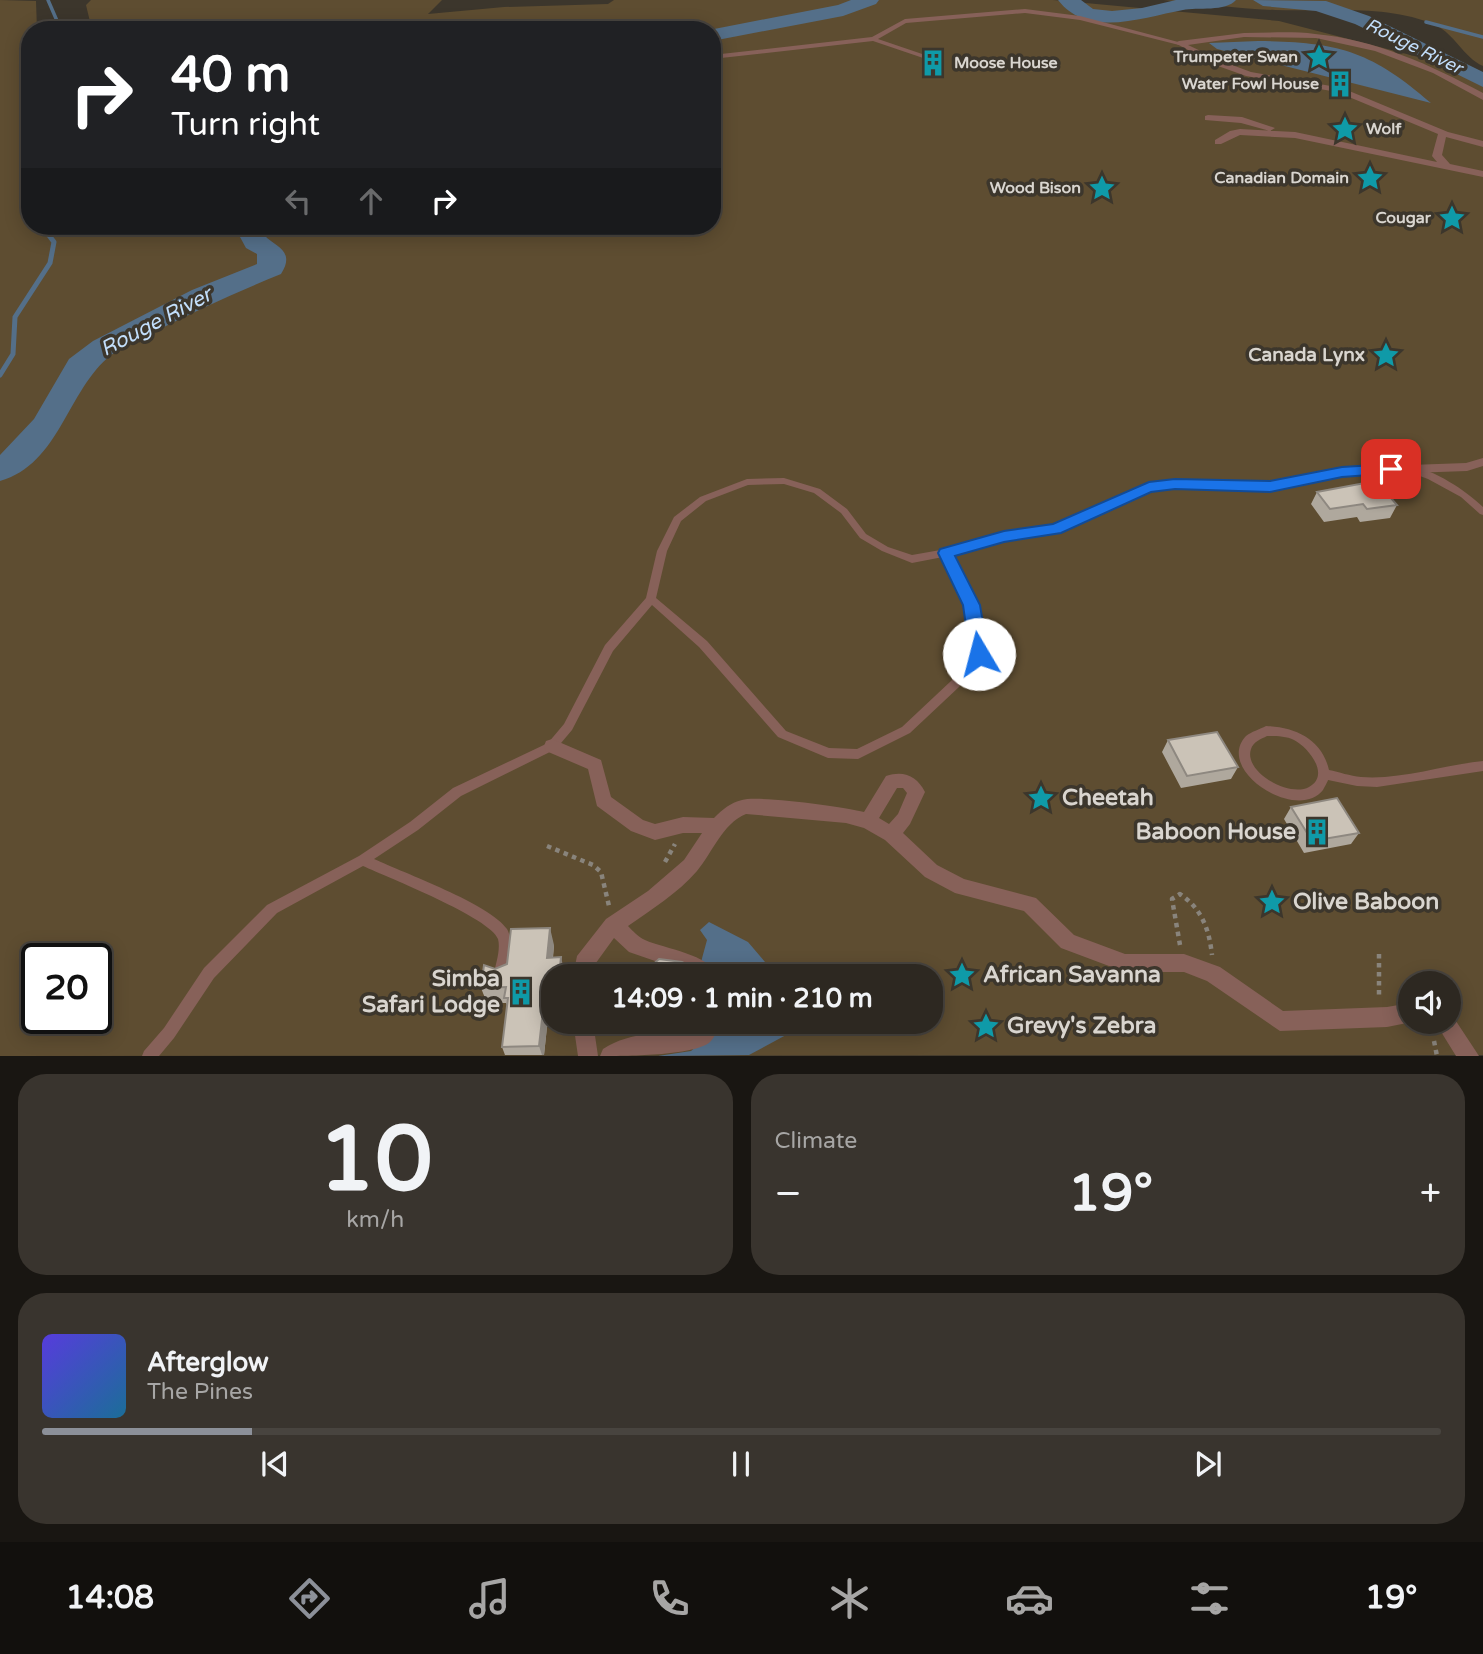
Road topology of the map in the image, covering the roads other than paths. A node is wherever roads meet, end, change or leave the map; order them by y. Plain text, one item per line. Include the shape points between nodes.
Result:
1 (873, 39) junction
2 (1179, 43) junction
3 (721, 56) edge
4 (929, 58) dead end
5 (1483, 97) edge
6 (1208, 118) dead end
7 (1221, 118) junction
8 (1233, 133) junction
9 (1445, 134) junction
10 (1295, 135) junction
11 (1483, 137) edge
12 (1464, 139) junction
13 (1218, 142) dead end
14 (1483, 144) edge
15 (1448, 166) junction
16 (1483, 174) edge
17 (1483, 461) edge
18 (1410, 470) junction
19 (1483, 512) edge
20 (946, 553) junction
21 (650, 599) junction
22 (552, 746) junction
23 (1483, 766) edge
24 (1325, 774) junction
25 (868, 821) junction
26 (719, 826) junction
27 (891, 834) junction
28 (363, 860) junction
29 (613, 925) junction
30 (584, 964) edge
31 (690, 964) edge
32 (500, 977) edge
33 (1398, 1015) edge
34 (585, 1034) edge
35 (704, 1034) edge
36 (1454, 1034) edge
37 (149, 1055) edge
38 (588, 1055) edge
39 (610, 1055) edge
40 (1469, 1055) edge

1 - 2 lane via 905,20 1025,11 1080,18
1 - 3 lane
1 - 4 lane
2 - 5 street via 1244,35 1316,36 1377,49 1436,71
2 - 9 street via 1249,74 1339,89
6 - 7 street
7 - 8 street
7 - 10 street
8 - 10 street
8 - 13 street
9 - 12 street
9 - 15 street via 1440,137 1437,156
10 - 15 street
11 - 12 street
12 - 14 street
15 - 16 street
17 - 18 street via 1467,467
18 - 19 lane via 1464,495
18 - 20 lane via 1351,471 1270,486 1149,487 1056,529
20 - 21 lane via 912,559 863,536 844,511 817,491 784,481 747,482 703,499 677,519 662,551
20 - 21 lane via 972,605 979,654 955,684 905,730 858,754 828,753 782,734 703,644
21 - 22 lane via 609,648 568,727
22 - 26 street via 595,765 603,800 637,827 655,832 683,825
22 - 28 lane via 457,792
23 - 24 lane via 1385,781 1361,782
24 - 24 lane via 1322,783 1306,794 1282,793 1258,780 1244,751 1255,734 1286,733 1316,751
25 - 26 street via 745,806
25 - 27 street
25 - 27 street via 892,781 907,781 916,792
26 - 29 street via 690,866
27 - 33 street via 931,871 961,887 1030,904 1068,942 1125,963 1184,963 1213,974 1280,1021
28 - 32 lane via 497,923 504,936
28 - 37 lane via 272,909 209,973
29 - 30 street
29 - 31 street via 636,946
34 - 38 street
35 - 39 street via 675,1042 642,1042
36 - 40 street

